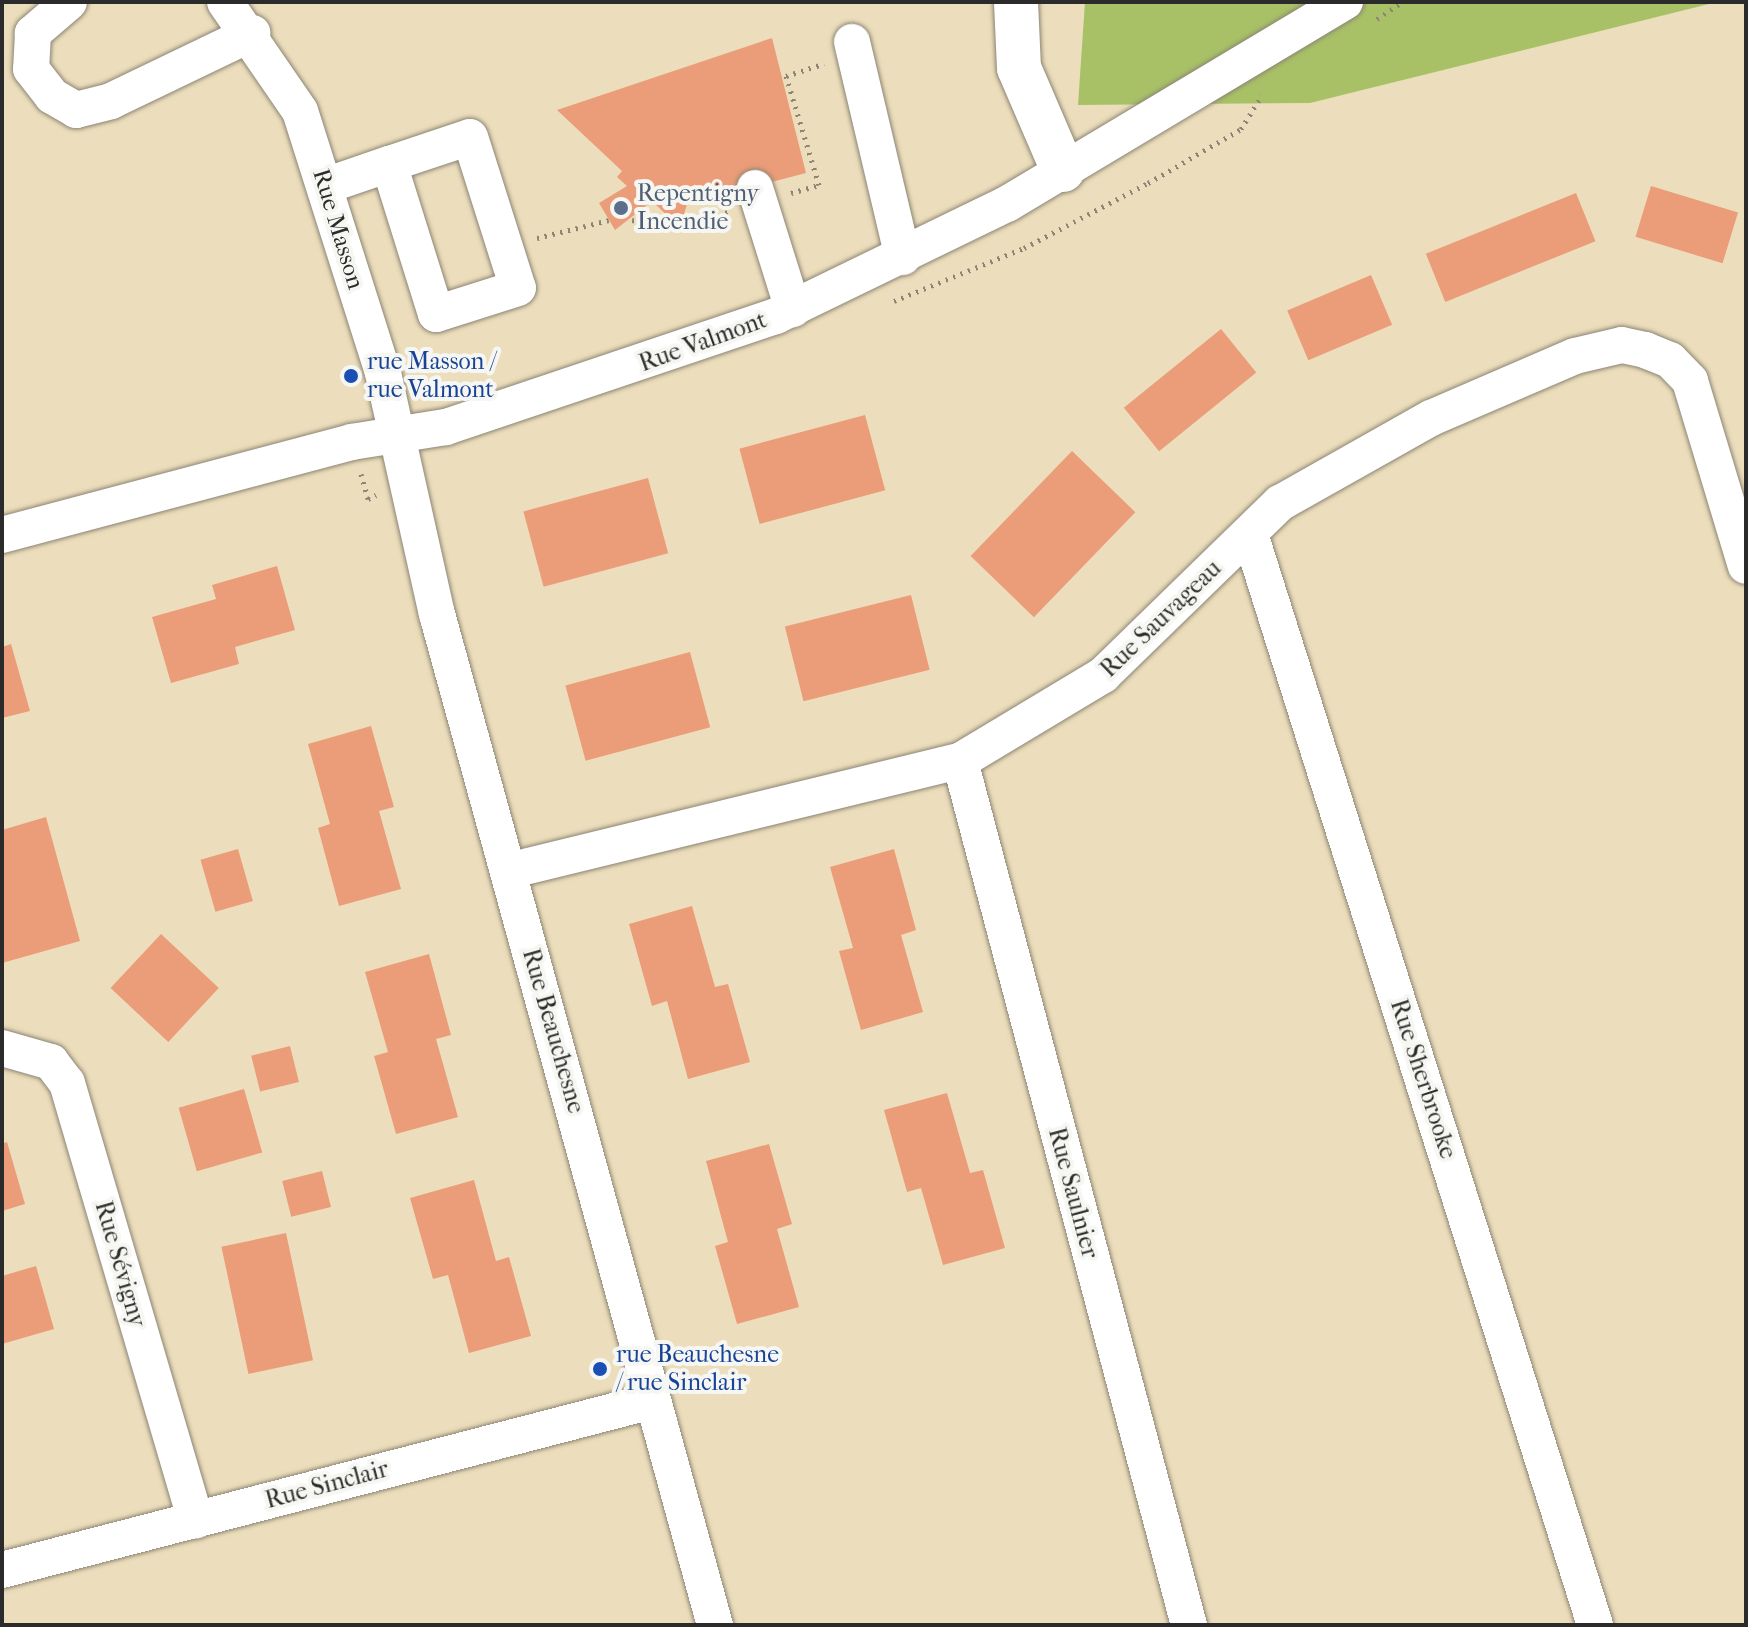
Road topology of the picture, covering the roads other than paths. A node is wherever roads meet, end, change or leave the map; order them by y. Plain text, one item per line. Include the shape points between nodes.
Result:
1 (69, 2) edge
2 (225, 2) edge
3 (1016, 2) edge
4 (1345, 2) edge
5 (252, 33) junction
6 (852, 42) dead end
7 (389, 164) junction
8 (1063, 170) junction
9 (325, 186) junction
10 (755, 188) dead end
11 (903, 257) junction
12 (793, 309) junction
13 (397, 436) junction
14 (1250, 534) junction
15 (2, 535) edge
16 (1746, 566) edge
17 (960, 761) junction
18 (508, 871) junction
19 (2, 1048) edge
20 (652, 1401) junction
21 (196, 1520) junction
22 (2, 1570) edge
23 (715, 1625) edge
24 (1189, 1625) edge
25 (1595, 1625) edge

1 - 5 street via 33,33 31,69 52,96 76,110 111,101
2 - 5 street, Rue Masson
3 - 8 highway via 1019,68
4 - 8 street, Rue Valmont
5 - 9 street, Rue Masson via 300,111
6 - 11 street
7 - 7 street via 470,137 518,288 436,314
7 - 9 street
8 - 11 street, Rue Valmont
9 - 13 street, Rue Masson
10 - 12 street
11 - 12 street, Rue Valmont
12 - 13 street, Rue Valmont via 606,377
13 - 15 street, Rue Valmont
13 - 18 street, Rue Beauchesne
14 - 16 street, Rue Sauvageau via 1280,503 1431,418 1575,356 1622,345 1670,360 1690,381
14 - 17 street, Rue Sauvageau via 1083,691
14 - 25 street, Rue Sherbrooke
17 - 18 street, Rue Sauvageau
17 - 24 street, Rue Saulnier
18 - 20 street, Rue Beauchesne
19 - 21 street, Rue Sévigny via 51,1062 67,1083
20 - 21 street, Rue Sinclair
20 - 23 street, Rue Beauchesne
21 - 22 street, Rue Sinclair

